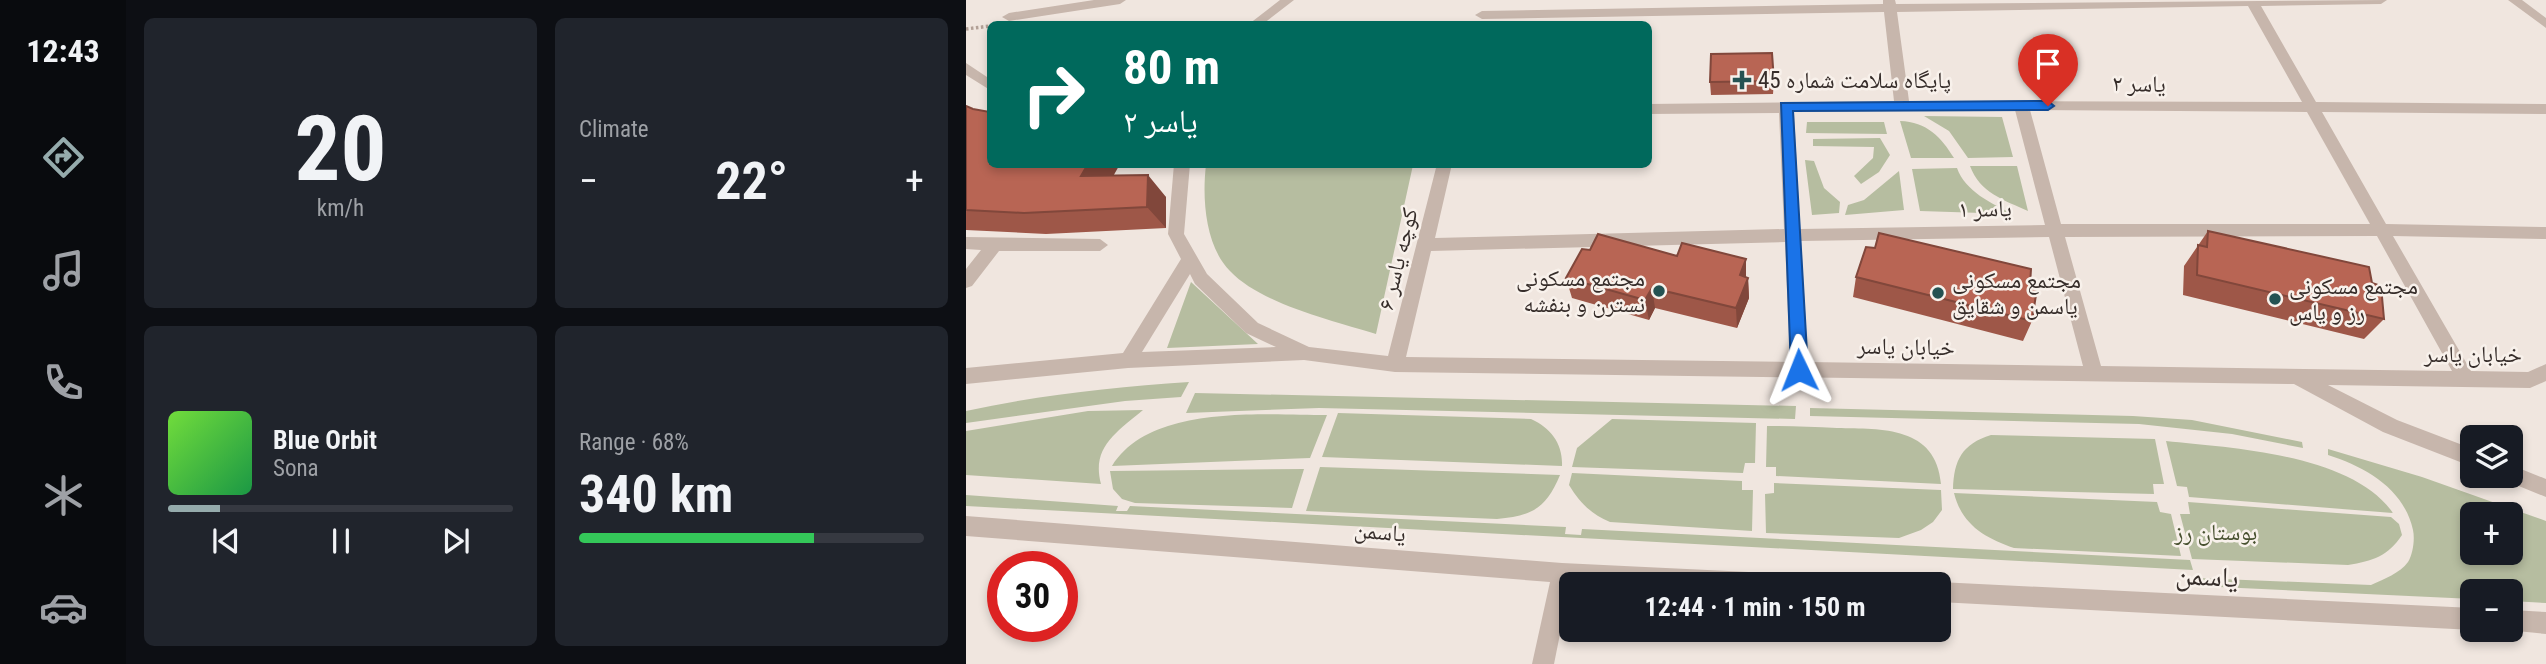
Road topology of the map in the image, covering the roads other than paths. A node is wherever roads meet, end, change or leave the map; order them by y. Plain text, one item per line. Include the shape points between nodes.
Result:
1 (1120, 0) edge
2 (1288, 0) edge
3 (1486, 0) edge
4 (2381, 0) edge
5 (2514, 0) edge
6 (2251, 1) edge
7 (1890, 3) edge
8 (1009, 17) dead end
9 (1481, 20) edge
10 (1259, 21) edge
11 (2546, 24) edge
12 (966, 68) edge
13 (987, 84) edge
14 (2021, 105) junction
15 (1786, 106) junction
16 (1902, 106) junction
17 (2315, 108) junction
18 (2546, 108) edge
19 (1652, 109) edge
20 (1182, 168) edge
21 (1444, 168) edge
22 (2382, 229) junction
23 (2054, 231) junction
24 (2546, 233) edge
25 (1794, 235) junction
26 (966, 243) edge
27 (994, 245) junction
28 (1100, 245) dead end
29 (1425, 245) junction
30 (1190, 259) junction
31 (966, 281) edge
32 (1307, 354) junction
33 (1128, 360) junction
34 (1395, 364) junction
35 (1799, 370) junction
36 (2546, 372) edge
37 (2094, 374) junction
38 (966, 376) edge
39 (2296, 377) junction
40 (2466, 379) junction
41 (2460, 453) edge
42 (2523, 479) edge
43 (2546, 488) edge
44 (966, 526) edge
45 (1559, 573) edge
46 (1559, 587) edge
47 (1951, 593) edge
48 (2460, 618) edge
49 (2523, 622) edge
50 (2546, 623) edge
51 (1543, 664) edge

1 - 8 street
2 - 10 street
3 - 9 street
4 - 6 street
5 - 11 street
6 - 7 street
6 - 17 street
7 - 9 street
7 - 16 street
12 - 13 street
14 - 16 street, یاسر ۲
14 - 17 street, یاسر ۲
14 - 23 street
15 - 16 street, یاسر ۲
15 - 19 street, یاسر ۲
15 - 25 street
17 - 18 street, یاسر ۲
17 - 22 street
20 - 30 street, خیابان یاسر via 1175,234
21 - 29 street, کوچه یاسر ۶
22 - 23 street, یاسر ۱
22 - 24 street, یاسر ۱
22 - 40 street
23 - 25 street, یاسر ۱
23 - 37 street
25 - 29 street, یاسر ۱
25 - 35 street
26 - 27 street
27 - 28 street
27 - 31 street
29 - 34 street, کوچه یاسر ۶
30 - 32 street, خیابان یاسر via 1201,279 1252,328
30 - 33 street
32 - 33 street
32 - 34 street, خیابان یاسر
33 - 38 street
34 - 35 street, خیابان یاسر
35 - 37 street, خیابان یاسر
36 - 40 street, خیابان یاسر via 2530,380
37 - 39 street, خیابان یاسر
39 - 40 street, خیابان یاسر
39 - 41 street via 2390,426
42 - 43 street
44 - 45 street, یاسمن
46 - 51 street
47 - 48 street, یاسمن
49 - 50 street

